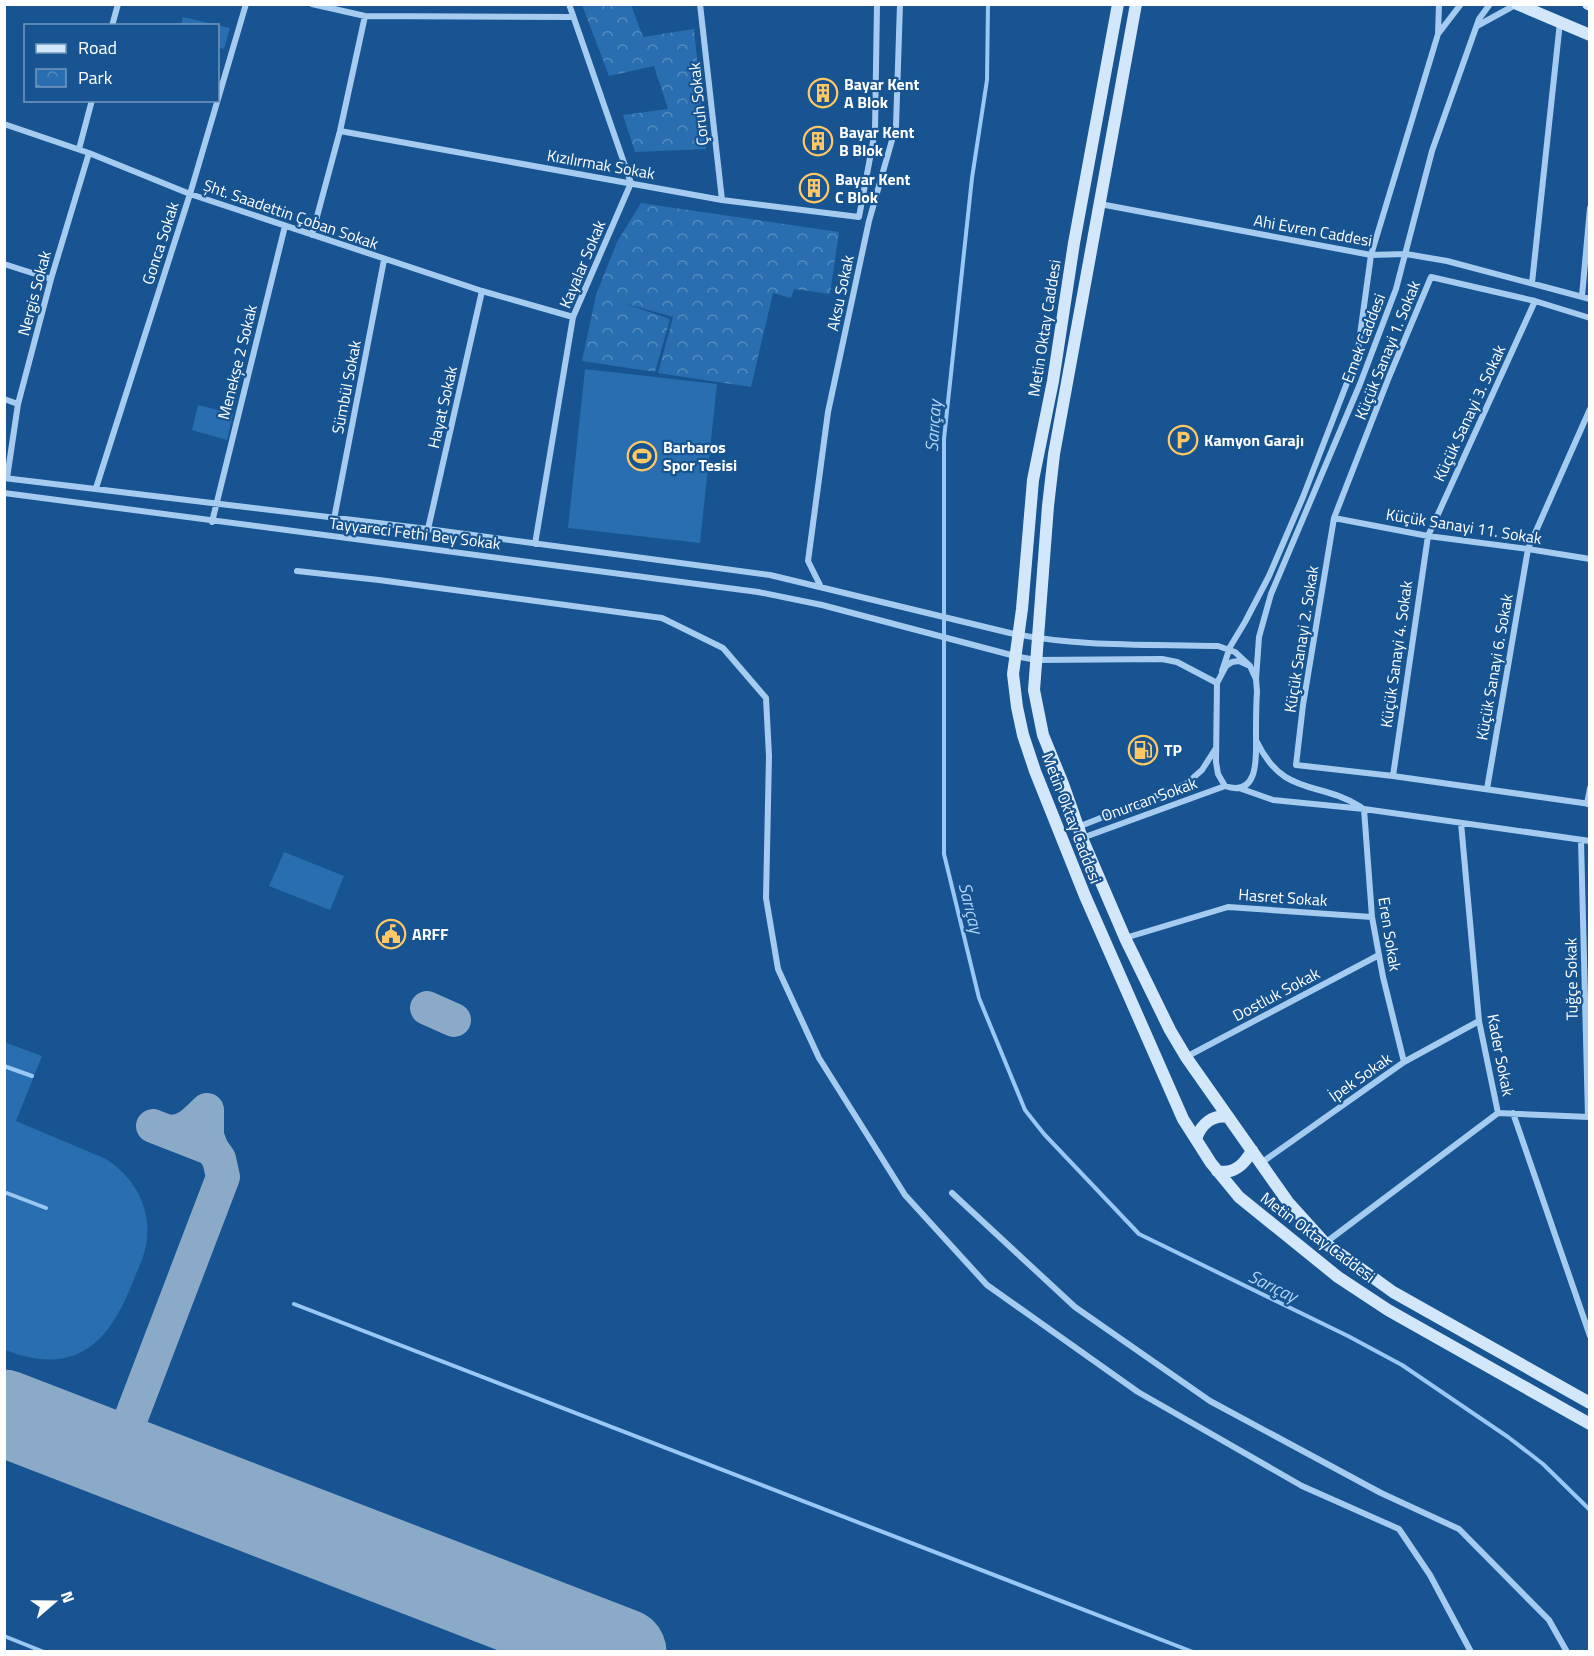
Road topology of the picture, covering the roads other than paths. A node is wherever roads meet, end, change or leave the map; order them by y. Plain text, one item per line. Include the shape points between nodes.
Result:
1 (118, 4) edge
2 (246, 4) edge
3 (312, 4) edge
4 (568, 4) edge
5 (700, 4) edge
6 (877, 4) edge
7 (900, 4) edge
8 (1118, 4) edge
9 (1136, 4) edge
10 (1439, 4) edge
11 (1461, 4) edge
12 (1490, 4) edge
13 (1517, 4) edge
14 (325, 7) edge
15 (365, 15) junction
16 (572, 17) junction
17 (1560, 21) junction
18 (113, 24) edge
19 (1477, 26) junction
20 (1438, 34) junction
21 (1590, 35) edge
22 (219, 96) edge
23 (91, 102) edge
24 (217, 102) edge
25 (4, 124) edge
26 (340, 131) junction
27 (79, 149) junction
28 (89, 153) junction
29 (631, 183) junction
30 (190, 194) junction
31 (722, 200) junction
32 (1100, 204) junction
33 (1590, 208) edge
34 (285, 226) junction
35 (312, 235) junction
36 (1406, 254) junction
37 (1371, 255) junction
38 (384, 260) junction
39 (4, 264) edge
40 (51, 279) junction
41 (1532, 283) junction
42 (482, 291) junction
43 (1586, 298) edge
44 (1535, 301) junction
45 (573, 317) junction
46 (1590, 318) edge
47 (4, 399) edge
48 (18, 404) junction
49 (1590, 409) edge
50 (6, 478) edge
51 (96, 488) junction
52 (4, 494) edge
53 (216, 505) junction
54 (1334, 518) junction
55 (334, 519) junction
56 (212, 522) junction
57 (428, 529) junction
58 (1428, 536) junction
59 (535, 544) junction
60 (1528, 549) junction
61 (1590, 559) edge
62 (297, 571) dead end
63 (821, 587) junction
64 (1014, 634) junction
65 (1040, 639) junction
66 (1229, 650) junction
67 (1013, 656) junction
68 (1036, 660) junction
69 (1250, 666) junction
70 (1222, 671) junction
71 (1256, 679) junction
72 (1217, 683) junction
73 (1256, 740) junction
74 (1216, 747) junction
75 (1392, 776) junction
76 (1225, 786) junction
77 (1239, 788) junction
78 (1590, 788) edge
79 (1487, 789) junction
80 (1588, 804) edge
81 (1364, 808) junction
82 (1461, 823) junction
83 (1080, 832) junction
84 (1581, 840) junction
85 (1590, 841) edge
86 (1372, 917) junction
87 (1125, 938) junction
88 (1379, 955) junction
89 (1479, 1021) junction
90 (1186, 1057) junction
91 (1404, 1062) junction
92 (1498, 1113) junction
93 (1514, 1113) junction
94 (1228, 1117) junction
95 (1589, 1117) edge
96 (1196, 1139) junction
97 (1252, 1150) junction
98 (1261, 1163) junction
99 (1217, 1171) junction
100 (952, 1193) dead end
101 (1325, 1243) junction
102 (1590, 1336) edge
103 (1590, 1403) edge
104 (1590, 1424) edge
105 (1471, 1652) edge
106 (1567, 1652) edge

1 - 18 street
2 - 22 street, Gonca Sokak
3 - 14 street
4 - 16 street
5 - 31 street, Çoruh Sokak
6 - 31 street, Kızılırmak Sokak via 875,131 859,217
7 - 63 street, Aksu Sokak via 896,126 869,221 828,412 808,561
8 - 64 street, Metin Oktay Caddesi via 1034,480
9 - 32 street, Metin Oktay Caddesi
10 - 20 street
11 - 20 street
12 - 19 street, Emek Caddesi
13 - 17 street
13 - 19 street
14 - 15 street
15 - 16 street
15 - 26 street
16 - 29 street
17 - 21 street
17 - 41 street
19 - 36 street, Emek Caddesi via 1432,151
20 - 37 street
23 - 27 street
24 - 30 street, Gonca Sokak
25 - 27 street, Şht. Saadettin Çoban Sokak
26 - 29 street, Kızılırmak Sokak
26 - 35 street
27 - 28 street, Şht. Saadettin Çoban Sokak
28 - 30 street, Şht. Saadettin Çoban Sokak
28 - 40 street, Nergis Sokak
29 - 31 street, Kızılırmak Sokak
29 - 45 street, Kayalar Sokak
30 - 34 street, Şht. Saadettin Çoban Sokak
30 - 51 street, Gonca Sokak
32 - 37 street, Ahi Evren Caddesi
32 - 65 street, Metin Oktay Caddesi via 1054,454
33 - 43 street
34 - 35 street, Şht. Saadettin Çoban Sokak
34 - 53 street, Menekşe 2 Sokak
35 - 38 street, Şht. Saadettin Çoban Sokak
36 - 37 street, Ahi Evren Caddesi
36 - 41 street, Ahi Evren Caddesi
36 - 71 street, Emek Caddesi via 1360,384 1271,594 1259,637
37 - 66 street via 1357,357 1269,576
38 - 42 street, Şht. Saadettin Çoban Sokak
38 - 55 street, Sümbül Sokak
39 - 40 street
40 - 48 street, Nergis Sokak
41 - 43 street, Ahi Evren Caddesi
42 - 45 street, Şht. Saadettin Çoban Sokak
42 - 57 street, Hayat Sokak
44 - 46 street, Küçük Sanayi 1. Sokak
44 - 54 street, Küçük Sanayi 1. Sokak via 1431,278
44 - 58 street, Küçük Sanayi 3. Sokak
45 - 59 street, Kayalar Sokak
47 - 48 street
48 - 50 street, Nergis Sokak
49 - 60 street, Küçük Sanayi 6. Sokak
50 - 51 street, Tayyareci Fethi Bey Sokak
51 - 53 street, Tayyareci Fethi Bey Sokak
52 - 56 street, Tayyareci Fethi Bey Sokak
53 - 55 street, Tayyareci Fethi Bey Sokak
53 - 56 street, Menekşe 2 Sokak
54 - 58 street, Küçük Sanayi 11. Sokak
54 - 75 street, Küçük Sanayi 2. Sokak via 1296,765
55 - 57 street, Tayyareci Fethi Bey Sokak
56 - 67 street, Tayyareci Fethi Bey Sokak via 758,592
57 - 59 street, Tayyareci Fethi Bey Sokak
58 - 60 street, Küçük Sanayi 11. Sokak
58 - 75 street, Küçük Sanayi 4. Sokak
59 - 63 street, Tayyareci Fethi Bey Sokak via 749,572
60 - 61 street, Küçük Sanayi 11. Sokak
60 - 79 street, Küçük Sanayi 6. Sokak
62 - 105 street via 662,618 723,648 766,698 766,898 778,969 819,1058 905,1195 987,1285 1138,1392 1302,1486 1399,1529 1430,1575
63 - 64 street, Tayyareci Fethi Bey Sokak
64 - 65 street, Tayyareci Fethi Bey Sokak
64 - 67 street, Metin Oktay Caddesi
65 - 66 street, Tayyareci Fethi Bey Sokak via 1218,646
65 - 68 street, Metin Oktay Caddesi
66 - 69 street
66 - 70 street
67 - 68 street, Tayyareci Fethi Bey Sokak
67 - 96 street, Metin Oktay Caddesi via 1017,707 1035,771 1085,896 1183,1119
68 - 72 street, Tayyareci Fethi Bey Sokak via 1162,659 1177,662
68 - 83 street, Metin Oktay Caddesi via 1034,690 1043,735
69 - 70 street via 1232,662
69 - 71 street
70 - 72 street
71 - 73 street, Emek Caddesi
72 - 74 street
73 - 77 street, Emek Caddesi via 1253,776
73 - 81 street via 1273,767 1287,779 1347,798
74 - 76 street via 1216,768
74 - 83 street, Onurcan Sokak via 1202,770 1186,784
75 - 79 street
76 - 77 street
76 - 83 street, Onurcan Sokak
77 - 81 street via 1273,800
78 - 80 street
79 - 80 street
81 - 82 street
81 - 86 street, Eren Sokak
82 - 84 street
82 - 89 street, Kader Sokak
83 - 87 street, Metin Oktay Caddesi
84 - 85 street
84 - 95 street, Tuğçe Sokak
86 - 87 street, Hasret Sokak via 1228,907
86 - 88 street, Eren Sokak
87 - 90 street, Metin Oktay Caddesi
88 - 90 street, Dostluk Sokak
88 - 91 street, Eren Sokak
89 - 91 street, İpek Sokak
89 - 92 street, Kader Sokak
90 - 94 street, Metin Oktay Caddesi
91 - 98 street, İpek Sokak
92 - 93 street
92 - 101 street, Kader Sokak
93 - 95 street
93 - 102 street
94 - 96 street via 1204,1124
94 - 97 street, Metin Oktay Caddesi
96 - 99 street, Metin Oktay Caddesi
97 - 98 street, Metin Oktay Caddesi
97 - 99 street via 1238,1168
98 - 101 street, Metin Oktay Caddesi via 1287,1202
99 - 104 street, Metin Oktay Caddesi via 1239,1197 1338,1277 1388,1310
100 - 106 street via 1074,1307 1210,1401 1459,1529 1549,1620
101 - 103 street, Metin Oktay Caddesi via 1393,1292

